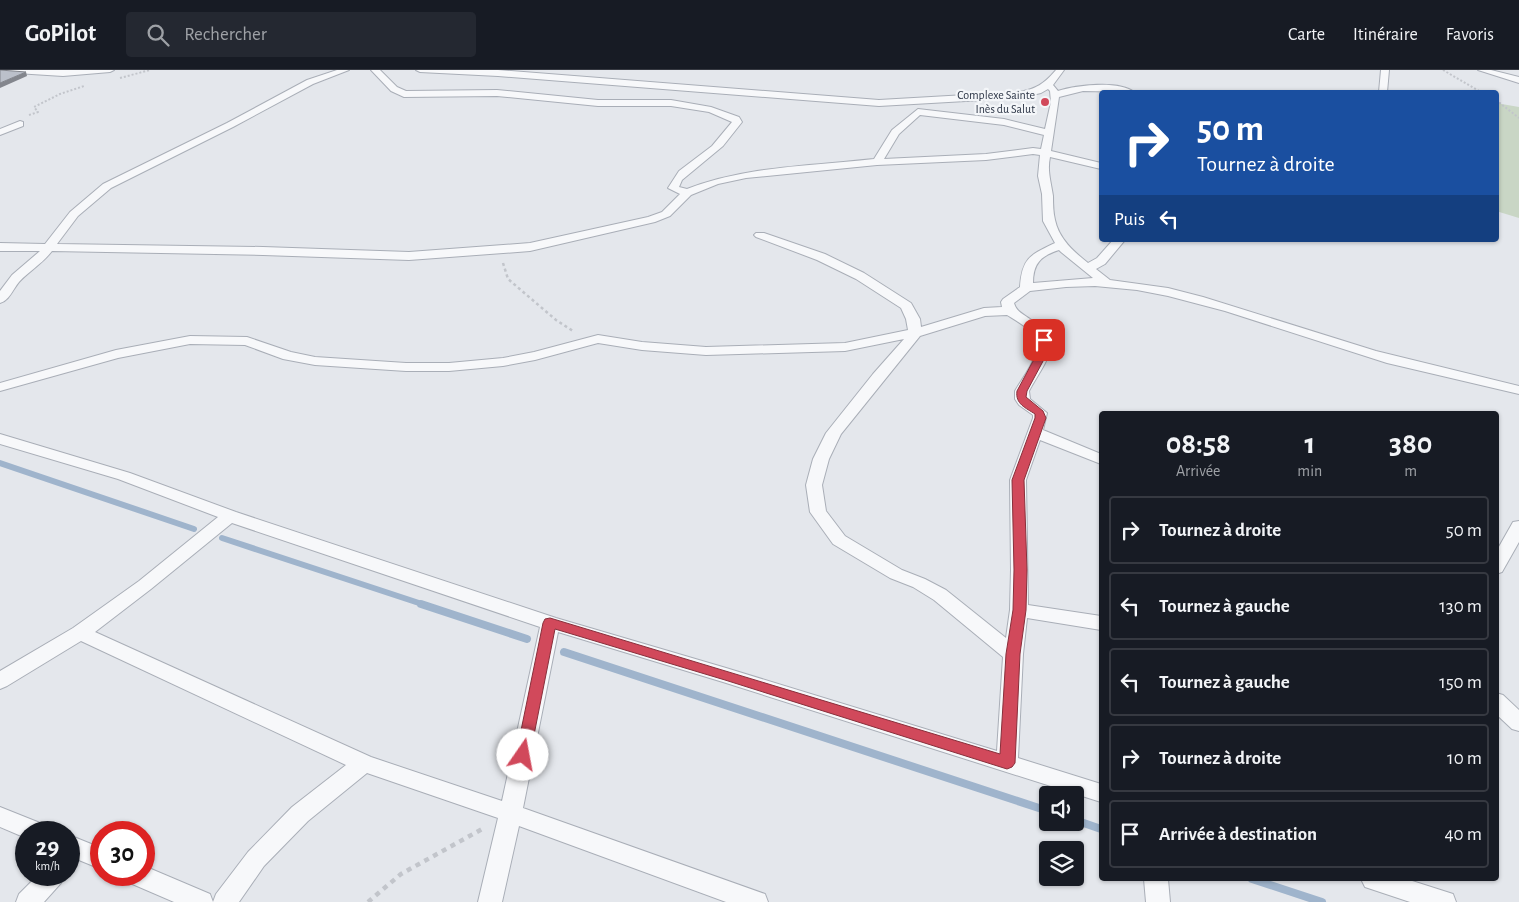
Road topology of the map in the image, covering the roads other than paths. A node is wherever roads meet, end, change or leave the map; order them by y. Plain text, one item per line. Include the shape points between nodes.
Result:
1 (0, 70) edge
2 (110, 70) edge
3 (345, 70) edge
4 (375, 70) edge
5 (420, 70) edge
6 (1060, 70) edge
7 (1385, 70) edge
8 (1482, 70) edge
9 (10, 71) edge
10 (26, 71) edge
11 (0, 75) edge
12 (1519, 80) edge
13 (1052, 90) junction
14 (1110, 90) edge
15 (1383, 90) edge
16 (0, 120) edge
17 (0, 132) edge
18 (1049, 133) junction
19 (1046, 152) junction
20 (877, 162) junction
21 (1099, 165) edge
22 (687, 192) junction
23 (760, 235) dead end
24 (1117, 242) edge
25 (1061, 244) junction
26 (0, 247) edge
27 (49, 247) junction
28 (1088, 268) junction
29 (0, 278) edge
30 (16, 278) junction
31 (1106, 283) junction
32 (1026, 288) junction
33 (0, 300) edge
34 (1010, 310) junction
35 (915, 333) junction
36 (0, 387) edge
37 (1519, 390) edge
38 (1035, 432) junction
39 (0, 439) edge
40 (1099, 458) edge
41 (230, 516) junction
42 (1519, 526) edge
43 (1499, 563) edge
44 (1019, 610) junction
45 (550, 623) junction
46 (1099, 623) edge
47 (80, 633) junction
48 (1013, 654) junction
49 (0, 681) edge
50 (1499, 704) edge
51 (1519, 723) edge
52 (364, 763) junction
53 (1007, 763) junction
54 (1099, 792) edge
55 (511, 813) junction
56 (0, 817) edge
57 (15, 823) edge
58 (1156, 881) edge
59 (1378, 881) edge
60 (155, 882) edge
61 (43, 886) edge
62 (28, 902) edge
63 (201, 902) edge
64 (225, 902) edge
65 (490, 902) edge
66 (756, 902) edge
67 (1158, 902) edge
68 (1444, 902) edge

1 - 9 street
2 - 10 street
3 - 27 street via 310,82 106,186 74,214
4 - 22 street via 394,89 404,94 497,94 598,103 671,103 711,110 736,119 734,128 723,140 674,183 673,188
5 - 13 street via 498,73 879,103
6 - 13 street
7 - 15 street
8 - 12 street
9 - 10 street
9 - 11 street
13 - 14 street
13 - 18 street
16 - 17 street via 20,124
18 - 19 street
18 - 20 street via 1004,122 918,112 895,132
19 - 20 street
19 - 21 street
19 - 25 street via 1043,176 1048,221
20 - 22 street via 746,175
22 - 27 street via 666,214 651,220 530,246 409,256
23 - 35 street via 821,257 860,276 906,306 913,318
24 - 28 street via 1101,261
25 - 28 street
25 - 32 street via 1030,263
26 - 27 street
27 - 30 street
28 - 31 street
29 - 30 street
30 - 33 street
31 - 32 street
31 - 37 street via 1227,308 1385,358
32 - 34 street via 1007,302
34 - 35 street via 984,312
34 - 38 street via 1035,328 1044,340 1044,350 1021,397 1023,402 1040,413
35 - 36 street via 845,347 791,349 691,350 598,339 535,356 449,367 315,361 247,342 190,340 116,354
35 - 48 street via 834,433 821,459 814,485 818,512 839,540 896,574 940,595
38 - 40 street
38 - 44 street via 1018,480
39 - 41 street via 124,476
41 - 45 street
41 - 47 street
42 - 43 street
44 - 46 street
44 - 48 street
45 - 53 street
45 - 55 street
47 - 49 street
47 - 52 street
48 - 53 street
50 - 51 street
52 - 55 street
52 - 64 street via 300,814 256,859
53 - 54 street
55 - 65 street
55 - 66 street
56 - 57 street
58 - 67 street
59 - 68 street
60 - 63 street
61 - 62 street

